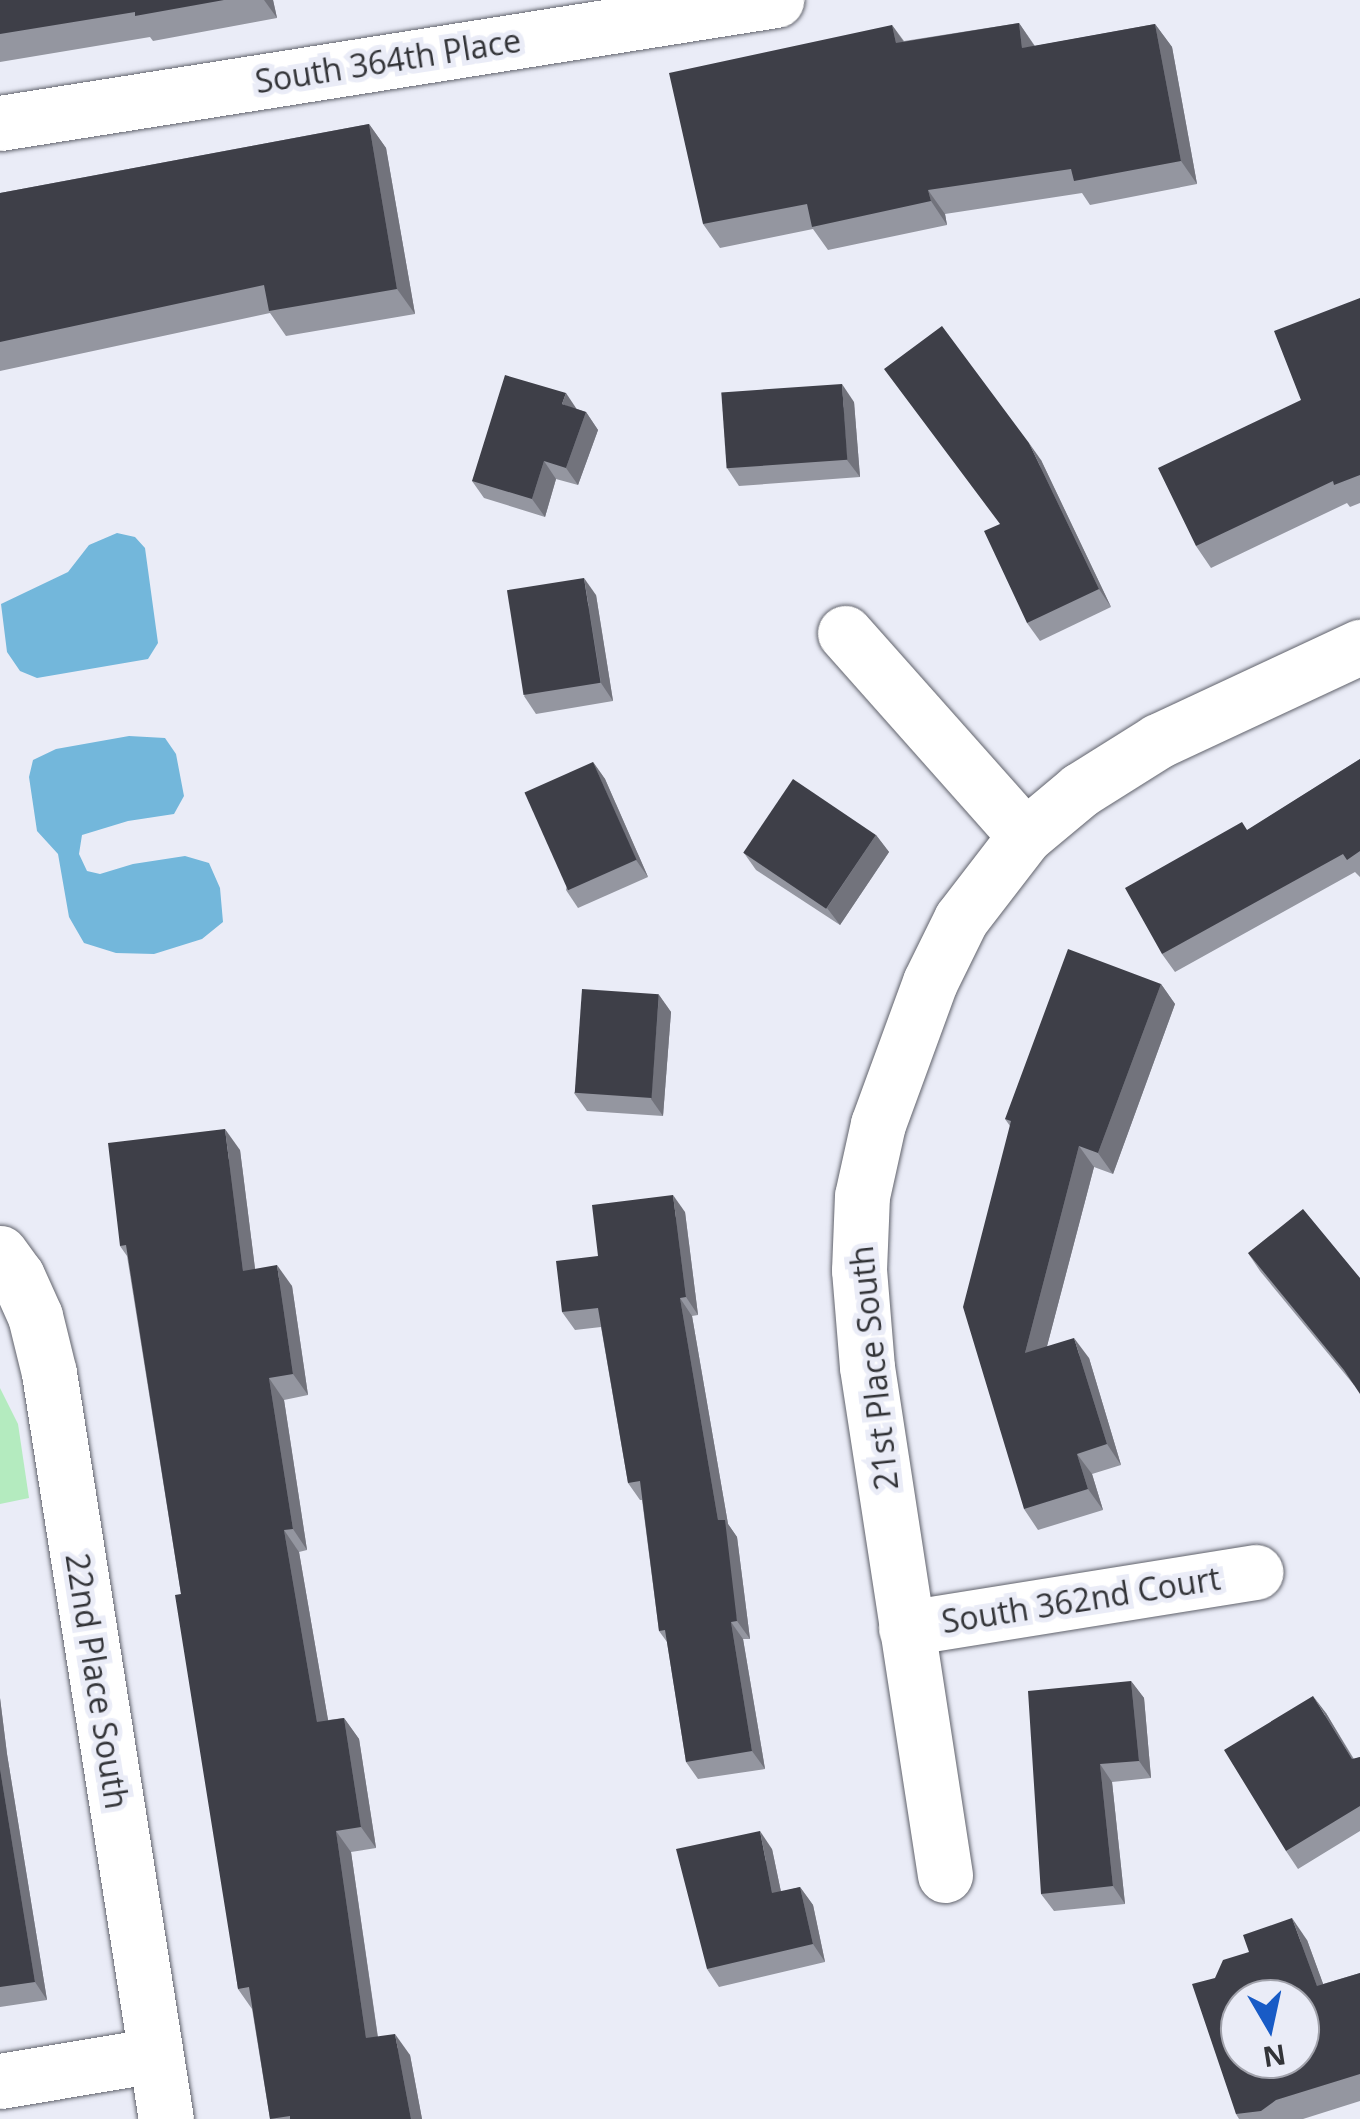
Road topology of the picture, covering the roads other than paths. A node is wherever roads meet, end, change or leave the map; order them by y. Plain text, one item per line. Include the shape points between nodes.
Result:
1 (776, 0) edge
2 (0, 123) edge
3 (845, 634) dead end
4 (1360, 647) edge
5 (1025, 836) junction
6 (0, 1253) edge
7 (1256, 1572) dead end
8 (906, 1628) junction
9 (945, 1875) dead end
10 (156, 2055) junction
11 (0, 2082) edge
12 (166, 2119) edge

1 - 2 street, South 364th Place
3 - 5 street
4 - 5 street, 21st Place South via 1158,741 1080,790
5 - 8 street, 21st Place South via 961,919 930,982 878,1124 862,1196 867,1368
6 - 10 street, 22nd Place South via 35,1316 49,1373
7 - 8 street, South 362nd Court
8 - 9 street, 21st Place South
10 - 11 street
10 - 12 street, 22nd Place South

